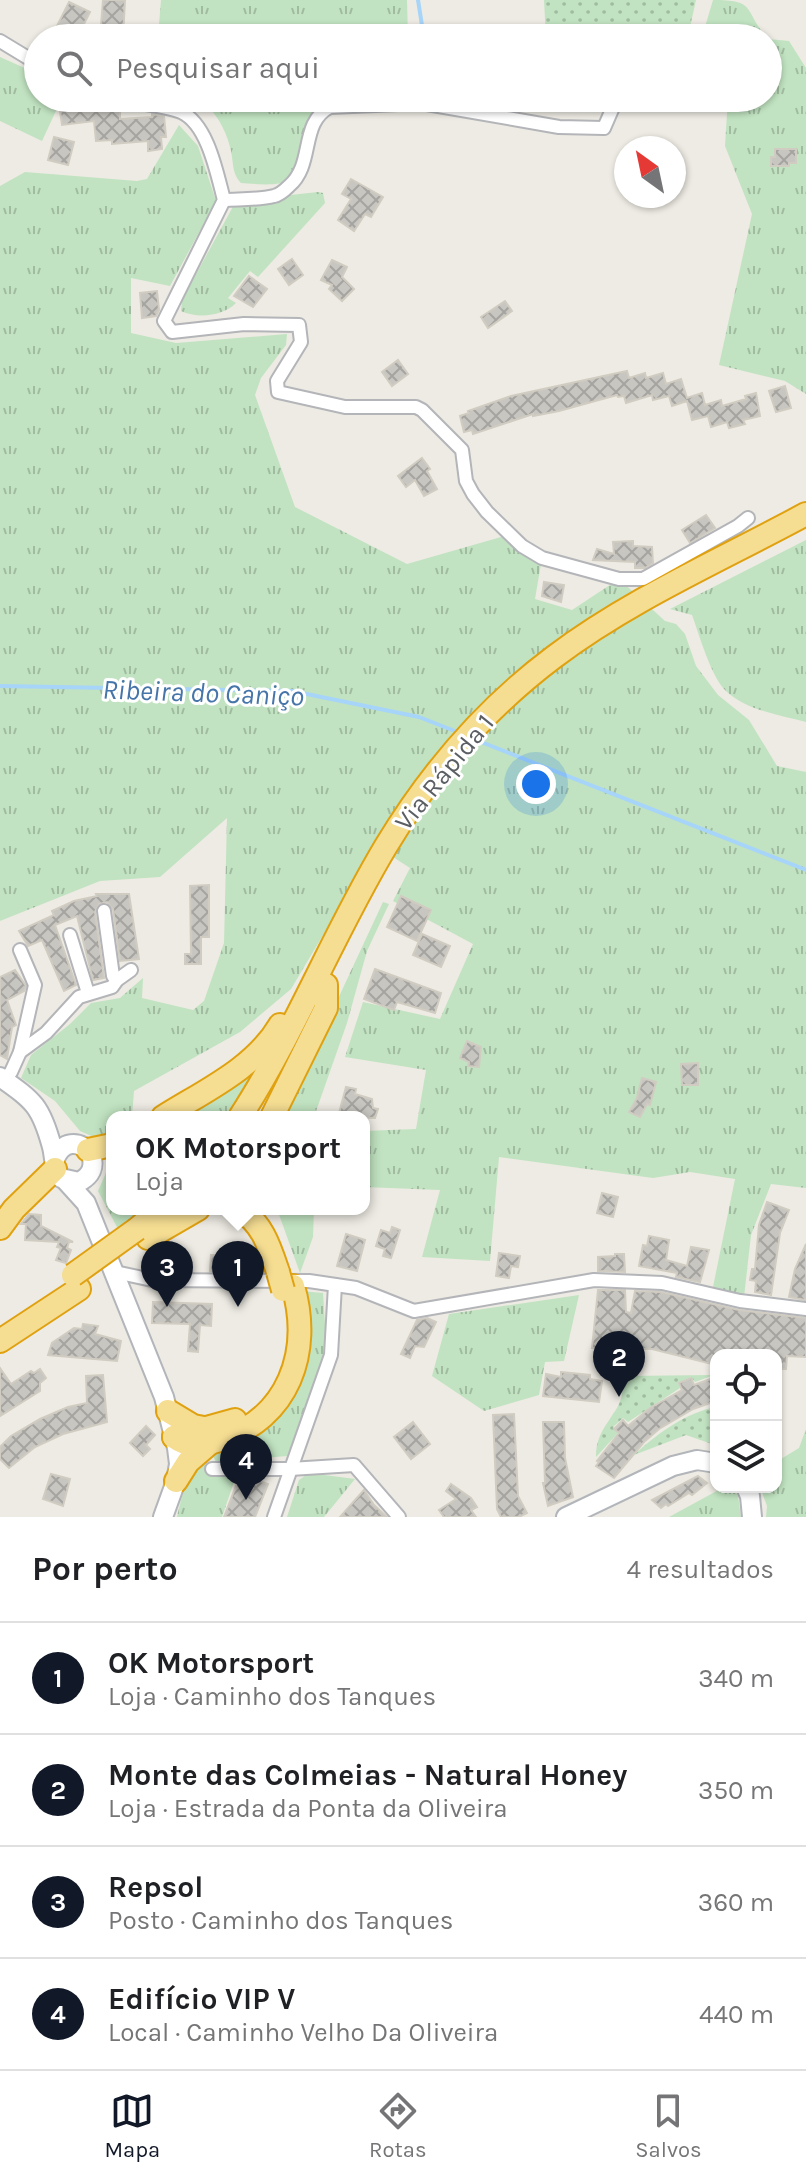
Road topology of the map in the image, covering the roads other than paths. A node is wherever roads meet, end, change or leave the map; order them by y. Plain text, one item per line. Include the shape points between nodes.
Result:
1 (0, 41) edge
2 (24, 56) edge
3 (175, 112) edge
4 (319, 112) edge
5 (473, 112) edge
6 (611, 112) edge
7 (224, 200) junction
8 (806, 514) edge
9 (748, 518) dead end
10 (806, 530) edge
11 (655, 602) junction
12 (368, 891) junction
13 (104, 911) dead end
14 (339, 930) junction
15 (70, 935) dead end
16 (20, 950) dead end
17 (131, 970) dead end
18 (117, 980) junction
19 (326, 985) junction
20 (88, 993) junction
21 (20, 1052) junction
22 (1, 1079) edge
23 (173, 1111) edge
24 (244, 1111) edge
25 (260, 1111) edge
26 (275, 1111) edge
27 (41, 1115) junction
28 (106, 1145) edge
29 (82, 1147) junction
30 (65, 1172) junction
31 (156, 1215) edge
32 (172, 1215) edge
33 (186, 1215) edge
34 (246, 1215) edge
35 (269, 1215) edge
36 (0, 1228) edge
37 (142, 1237) junction
38 (115, 1272) junction
39 (285, 1279) junction
40 (76, 1282) junction
41 (335, 1285) junction
42 (806, 1309) edge
43 (0, 1323) edge
44 (0, 1341) edge
45 (168, 1411) junction
46 (207, 1435) junction
47 (174, 1437) junction
48 (710, 1462) edge
49 (212, 1469) dead end
50 (290, 1469) junction
51 (176, 1481) junction
52 (749, 1493) edge
53 (161, 1517) edge
54 (274, 1517) edge
55 (399, 1517) edge
56 (566, 1517) edge
57 (752, 1517) edge

1 - 2 street
3 - 7 street via 196,125 212,156
4 - 7 street via 303,171 292,185 277,196
5 - 6 street via 559,127 604,128
7 - 9 street via 164,321 172,332 244,324 299,325 301,342 277,381 278,392 345,407 422,410 459,445 473,494 522,546 542,558 603,575 643,579
8 - 11 highway, Via Rápida 1
10 - 11 highway, Via Rápida 1
11 - 12 highway, Via Rápida 1 via 555,656 496,707 418,798
12 - 14 highway, Via Rápida 1
12 - 19 highway, Via Rápida 1
13 - 18 street
14 - 23 highway via 316,957 261,1052
14 - 24 highway, Via Rápida 1 via 282,1047
15 - 20 street
16 - 21 street via 35,985
17 - 18 street
18 - 20 street via 112,987
19 - 25 highway, Via Rápida 1
19 - 26 highway via 326,1008
20 - 21 street
21 - 22 street via 11,1072
22 - 27 street via 33,1100
27 - 29 street
27 - 30 street
28 - 29 highway
29 - 30 street via 62,1147
29 - 30 street via 93,1158 93,1167
30 - 36 highway via 14,1209
30 - 38 street via 86,1203
31 - 37 highway
32 - 37 highway
33 - 37 highway
34 - 39 highway via 267,1240
35 - 39 highway
37 - 40 highway, bridge
38 - 41 street via 152,1280
38 - 45 street
39 - 46 highway via 290,1338 282,1372 260,1403
40 - 43 highway
40 - 44 highway
41 - 42 street via 414,1311 594,1280 662,1283
41 - 50 street via 331,1355
45 - 46 highway
45 - 47 street
46 - 47 highway
46 - 51 highway
47 - 51 street
47 - 53 street via 167,1452
48 - 56 street via 673,1466
49 - 50 street
50 - 54 street
50 - 55 street via 354,1465
51 - 53 street
52 - 57 street

